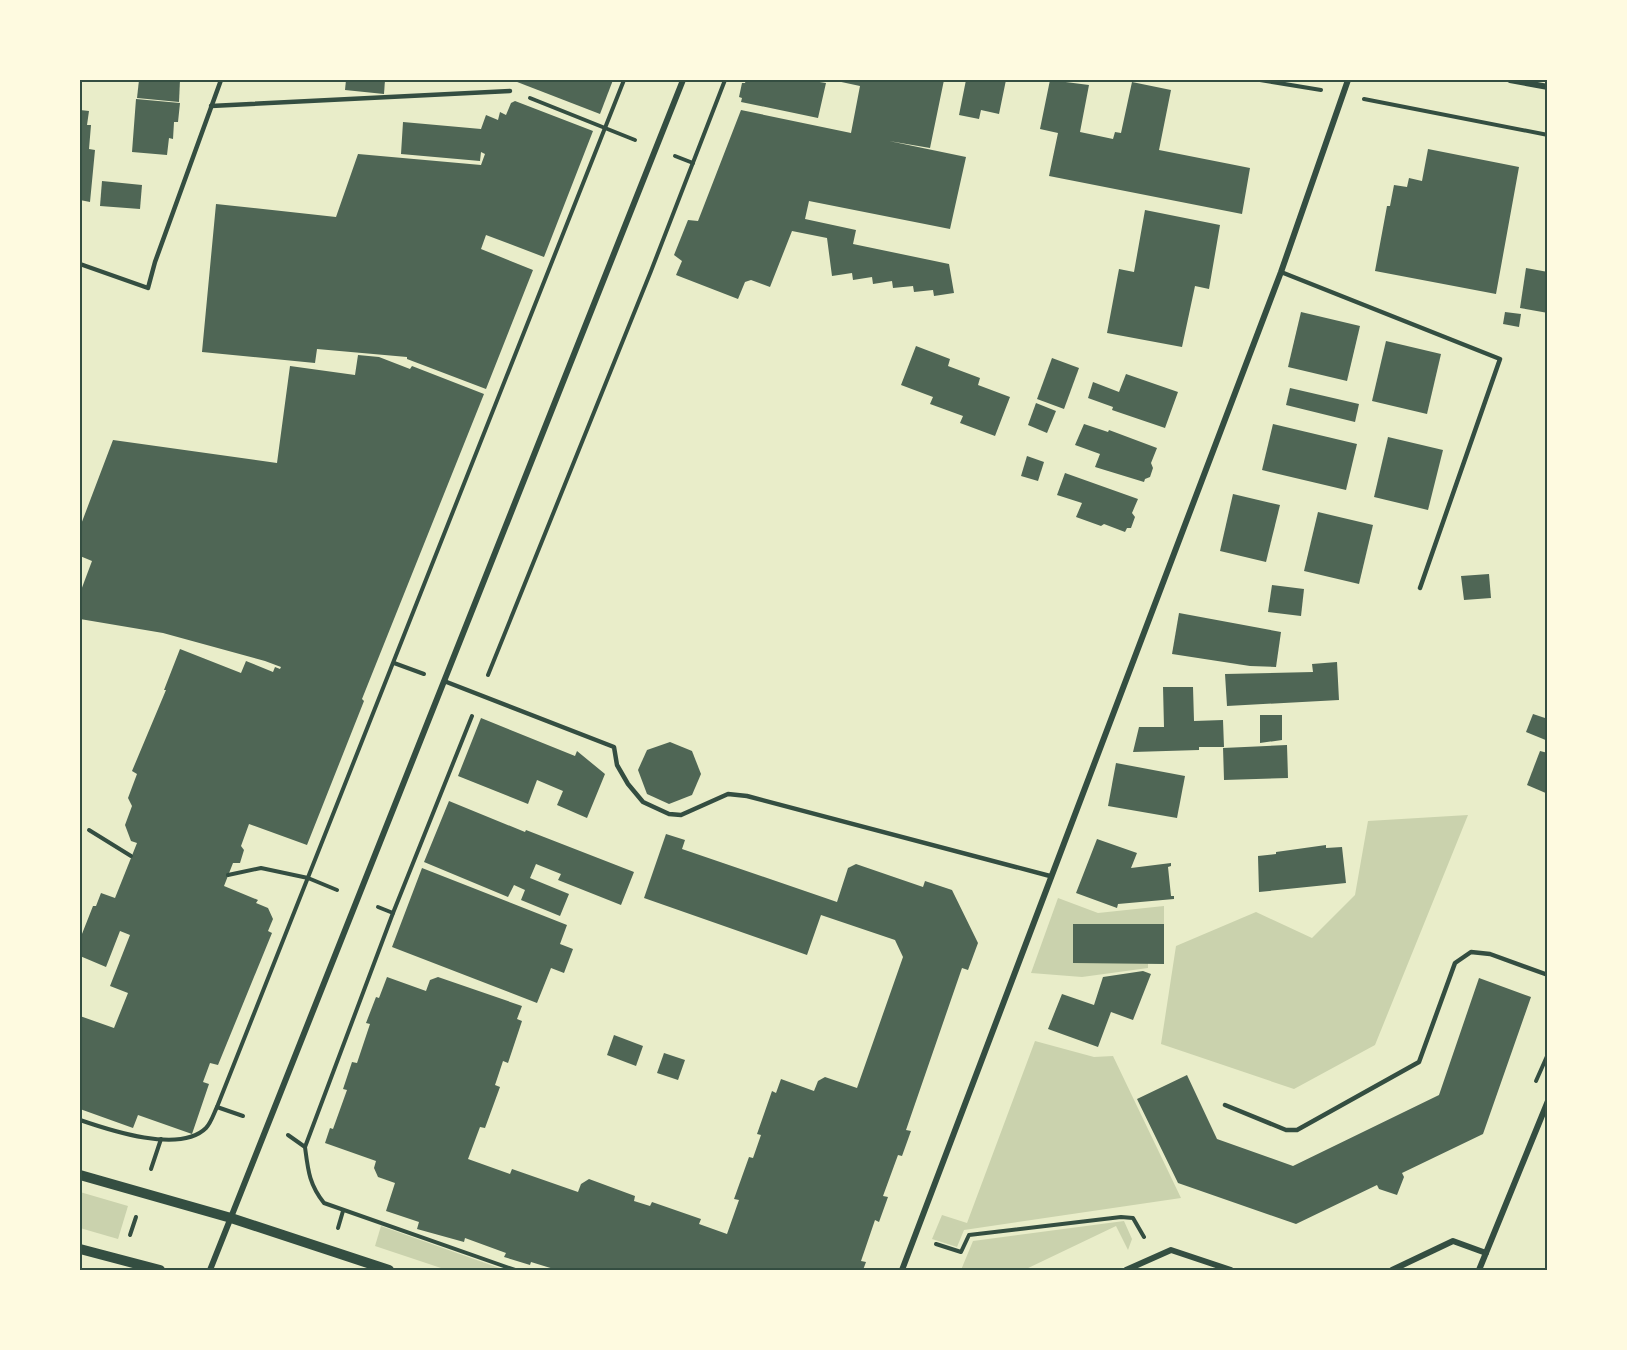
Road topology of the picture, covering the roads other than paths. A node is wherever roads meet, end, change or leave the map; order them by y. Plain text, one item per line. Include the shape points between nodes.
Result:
1 (221, 80) edge
2 (683, 80) edge
3 (1348, 80) edge
4 (1510, 80) edge
5 (1548, 87) edge
6 (510, 91) road end
7 (211, 106) junction
8 (80, 264) edge
9 (1281, 272) junction
10 (1420, 588) dead end
11 (444, 681) junction
12 (1050, 876) junction
13 (1548, 975) edge
14 (1548, 1101) edge
15 (1225, 1105) dead end
16 (80, 1175) edge
17 (231, 1218) junction
18 (80, 1249) edge
19 (1486, 1253) junction
20 (160, 1270) edge
21 (210, 1270) edge
22 (389, 1270) edge
23 (902, 1270) edge
24 (1126, 1270) edge
25 (1231, 1270) edge
26 (1392, 1270) edge
27 (1479, 1270) edge

1 - 7 lane
2 - 11 street
3 - 9 street
4 - 5 street
6 - 7 lane
7 - 8 lane via 148,288
9 - 10 lane via 1500,359
9 - 12 street
11 - 12 lane via 614,747 617,765 628,784 643,802 669,814 681,815 728,794 747,796
11 - 17 street
12 - 23 street
13 - 15 lane via 1490,954 1471,952 1455,963 1419,1062 1297,1130 1286,1130
14 - 19 street
16 - 17 street
17 - 21 street
17 - 22 street
18 - 20 street
19 - 26 street via 1453,1241
19 - 27 street
24 - 25 street via 1172,1250

